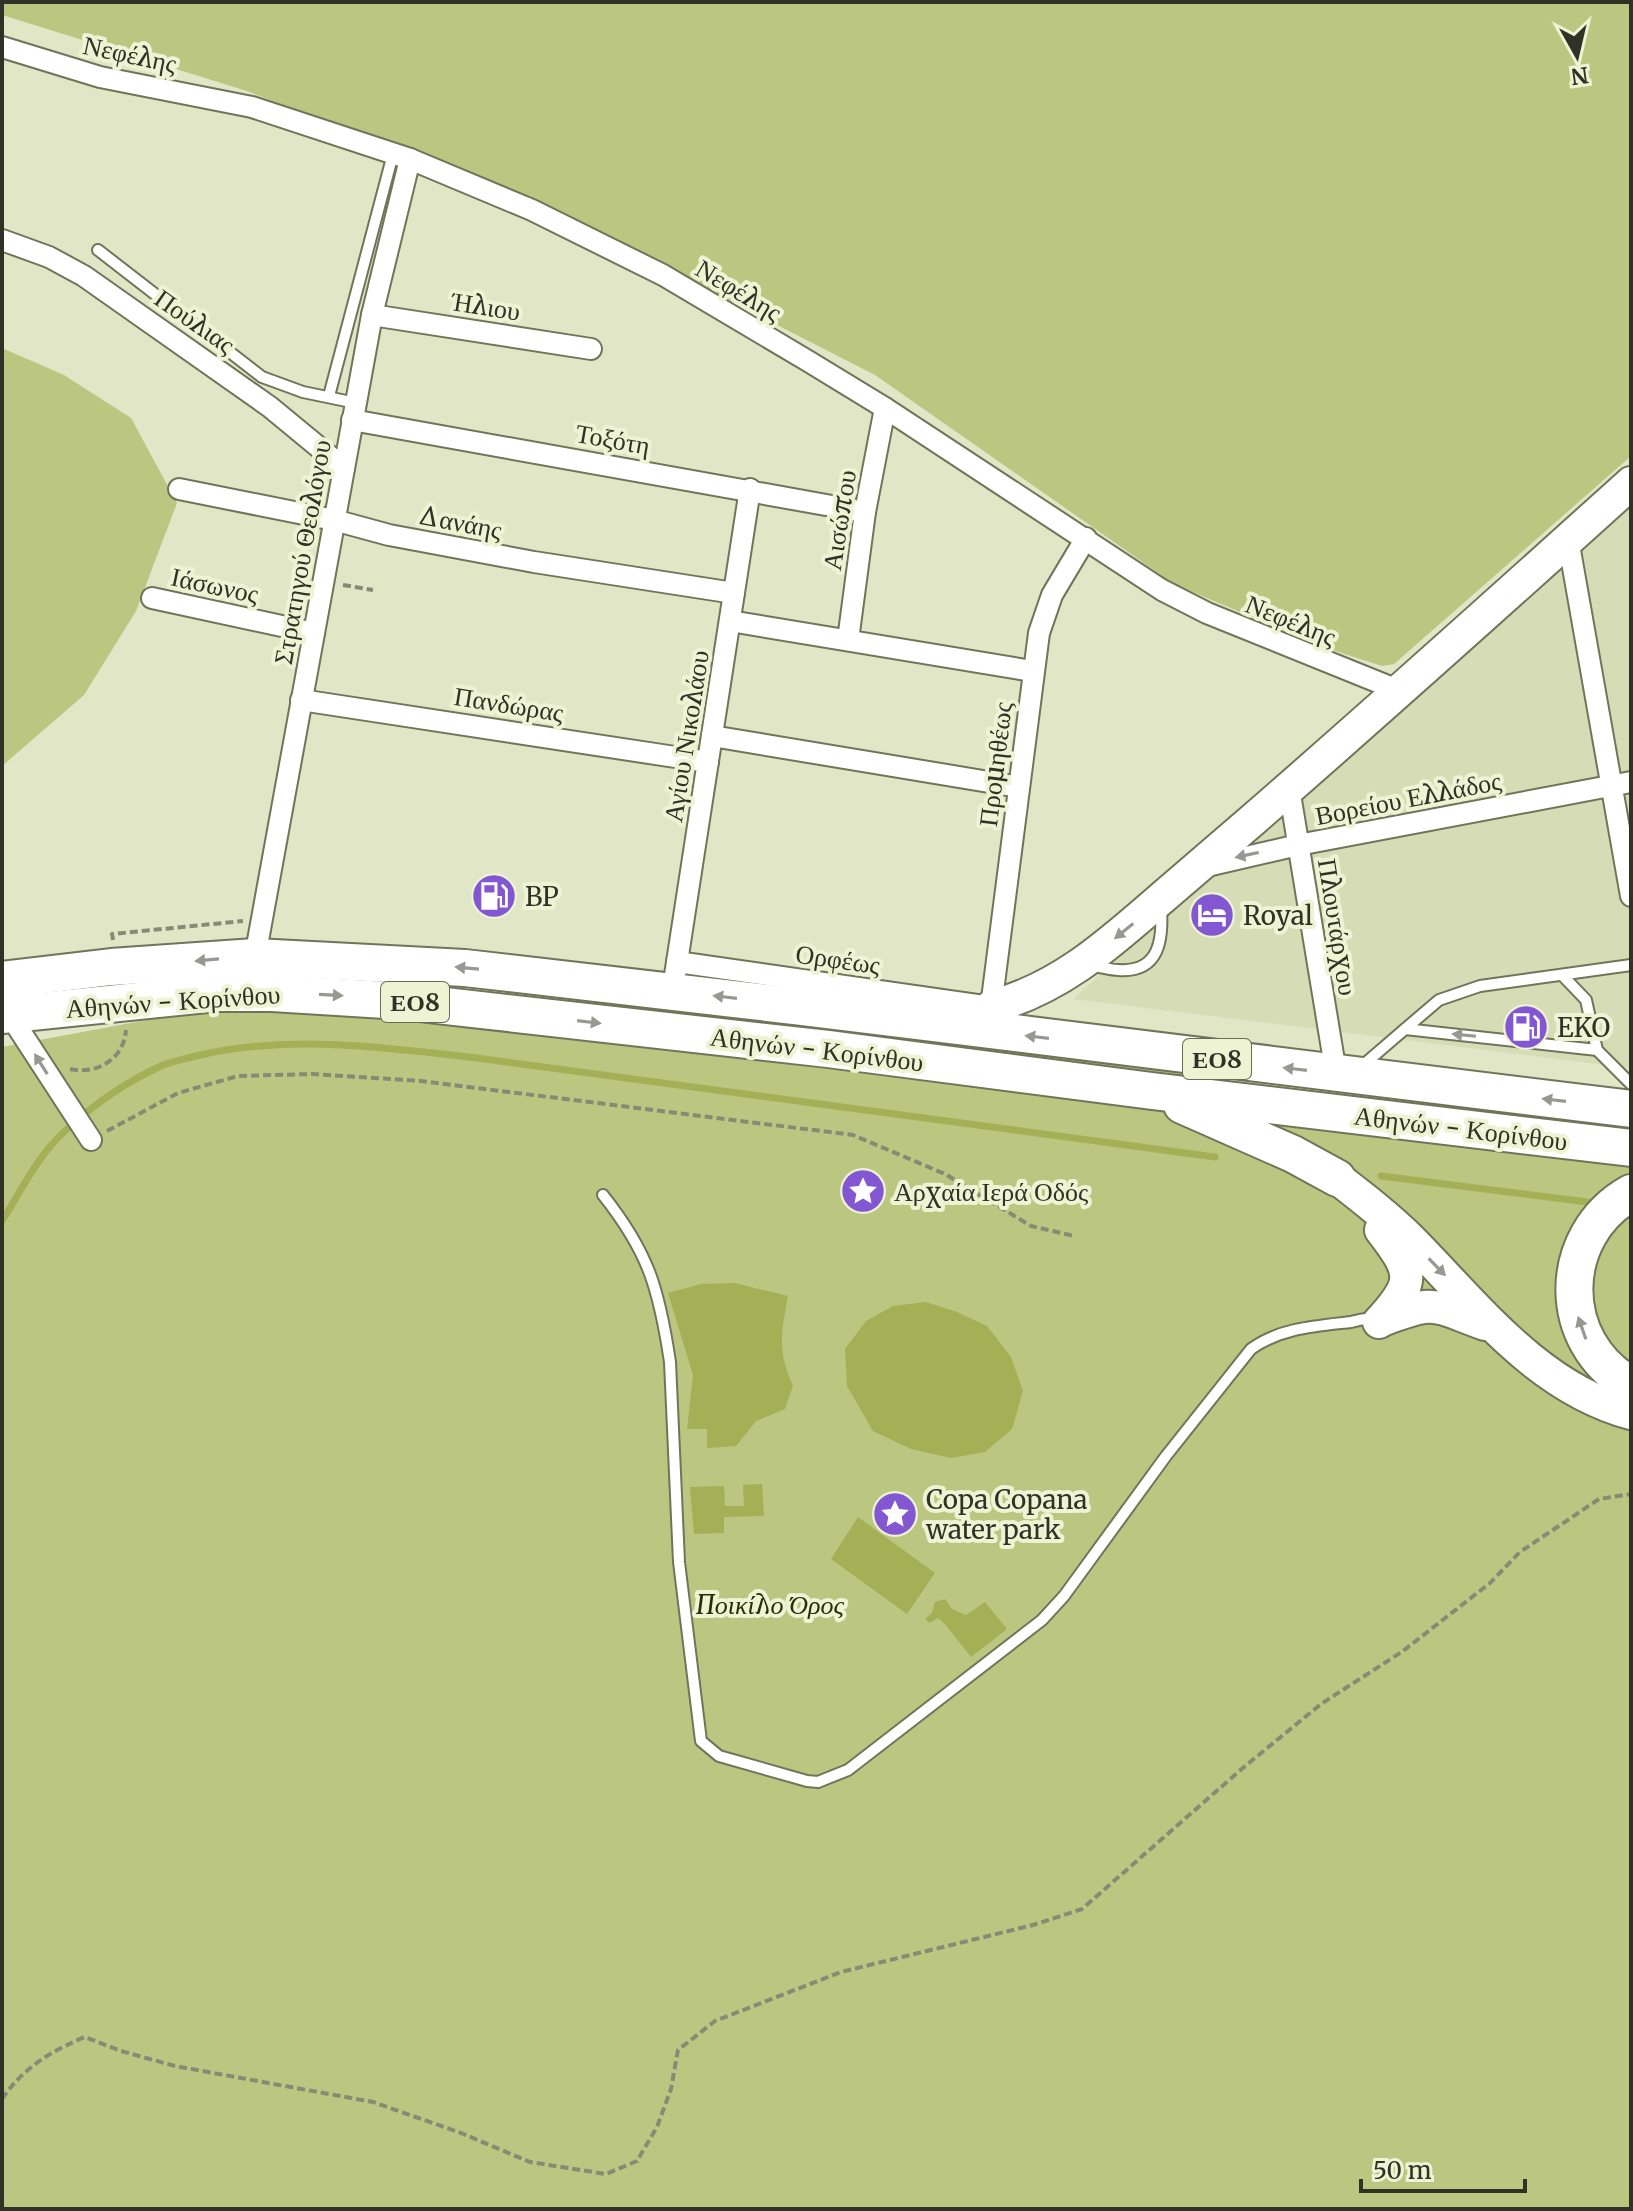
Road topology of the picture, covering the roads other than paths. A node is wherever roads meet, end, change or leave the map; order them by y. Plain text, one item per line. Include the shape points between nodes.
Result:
1 (2, 47) edge
2 (401, 157) junction
3 (2, 240) edge
4 (98, 250) dead end
5 (372, 315) junction
6 (591, 349) dead end
7 (329, 396) junction
8 (885, 408) junction
9 (354, 412) junction
10 (344, 468) junction
11 (1631, 483) edge
12 (179, 489) dead end
13 (750, 489) junction
14 (865, 512) junction
15 (334, 520) junction
16 (1086, 538) junction
17 (1568, 539) junction
18 (734, 593) junction
19 (152, 598) dead end
20 (730, 621) junction
21 (314, 633) junction
22 (848, 640) junction
23 (1032, 671) junction
24 (1400, 691) junction
25 (301, 700) junction
26 (712, 736) junction
27 (708, 762) junction
28 (1622, 784) edge
29 (1019, 787) junction
30 (1289, 788) junction
31 (1298, 845) junction
32 (1196, 869) junction
33 (1631, 896) edge
34 (255, 957) junction
35 (1631, 965) edge
36 (1563, 976) junction
37 (675, 977) junction
38 (4, 1003) edge
39 (803, 1007) junction
40 (991, 1007) junction
41 (1405, 1029) junction
42 (1597, 1050) junction
43 (1344, 1074) junction
44 (1631, 1084) edge
45 (1152, 1091) junction
46 (1631, 1109) edge
47 (91, 1140) road end
48 (1631, 1148) edge
49 (1337, 1178) junction
50 (1631, 1193) edge
51 (603, 1195) dead end
52 (1379, 1322) junction
53 (1497, 1329) junction
54 (1631, 1385) edge
55 (1631, 1413) edge

1 - 2 street, Νεφέλης via 100,77 252,107
2 - 5 street, Στρατηγού Θεολόγου
2 - 7 lane
2 - 8 street, Νεφέλης via 532,210 663,275
3 - 10 street, Πούλιας via 84,276 270,407
4 - 7 lane via 262,377
5 - 6 street, Ήλιου
5 - 9 street, Στρατηγού Θεολόγου
7 - 9 lane
8 - 14 street, Αισώπου
8 - 16 street, Νεφέλης
9 - 10 street, Στρατηγού Θεολόγου
9 - 13 street, Τοξότη
10 - 15 street, Στρατηγού Θεολόγου
11 - 17 main road
12 - 15 street, Δανάης
13 - 14 street, Τοξότη
13 - 18 street, Αγίου Νικολάου
14 - 22 street, Αισώπου
15 - 18 street, Δανάης via 534,562
15 - 21 street, Στρατηγού Θεολόγου
16 - 23 street, Προμηθέως via 1052,595
16 - 24 street, Νεφέλης via 1162,590 1207,613
17 - 24 main road
17 - 28 street
18 - 20 street, Αγίου Νικολάου
19 - 21 street, Ιάσωνος
20 - 22 street
20 - 26 street, Αγίου Νικολάου
21 - 25 street, Στρατηγού Θεολόγου
22 - 23 street
23 - 29 street, Προμηθέως
24 - 30 main road
25 - 27 street, Πανδώρας
25 - 34 street, Στρατηγού Θεολόγου
26 - 27 street, Αγίου Νικολάου
26 - 29 street
27 - 37 street, Αγίου Νικολάου
28 - 31 street, Βορείου Ελλάδος
28 - 33 street
29 - 40 street, Προμηθέως
30 - 31 street, Πλουτάρχου
30 - 32 main road
31 -> 32 street, Βορείου Ελλάδος
31 - 43 street, Πλουτάρχου
32 -> 40 main road via 1081,965 1046,987
37 -> 34 highway, Αθηνών - Κορίνθου / ΕΟ8
34 -> 38 highway, Αθηνών - Κορίνθου / ΕΟ8 via 111,967
35 - 36 lane
36 - 41 lane via 1480,986 1439,1000
36 - 42 lane via 1586,1000
39 -> 37 highway, Αθηνών - Κορίνθου / ΕΟ8
37 - 40 street, Ορφέως
38 -> 45 highway, Αθηνών - Κορίνθου / ΕΟ8 via 217,993 332,995 828,1049
47 -> 38 street
39 - 40 highway
43 -> 39 highway, Αθηνών - Κορίνθου / ΕΟ8
42 -> 41 lane
41 - 43 lane
42 - 44 lane
46 -> 43 highway, Αθηνών - Κορίνθου / ΕΟ8
45 - 48 highway, Αθηνών - Κορίνθου / ΕΟ8
45 - 49 highway
49 - 52 main road via 1383,1232 1405,1268 1405,1290
49 -> 53 main road via 1410,1239
54 -> 50 highway via 1602,1364 1583,1336 1574,1289 1591,1230
51 - 52 lane via 647,1262 665,1330 679,1562 701,1741 719,1756 807,1781 848,1770 1042,1620 1251,1349 1263,1340 1318,1324 1367,1317
52 - 53 main road via 1434,1305
53 - 55 main road via 1565,1385

